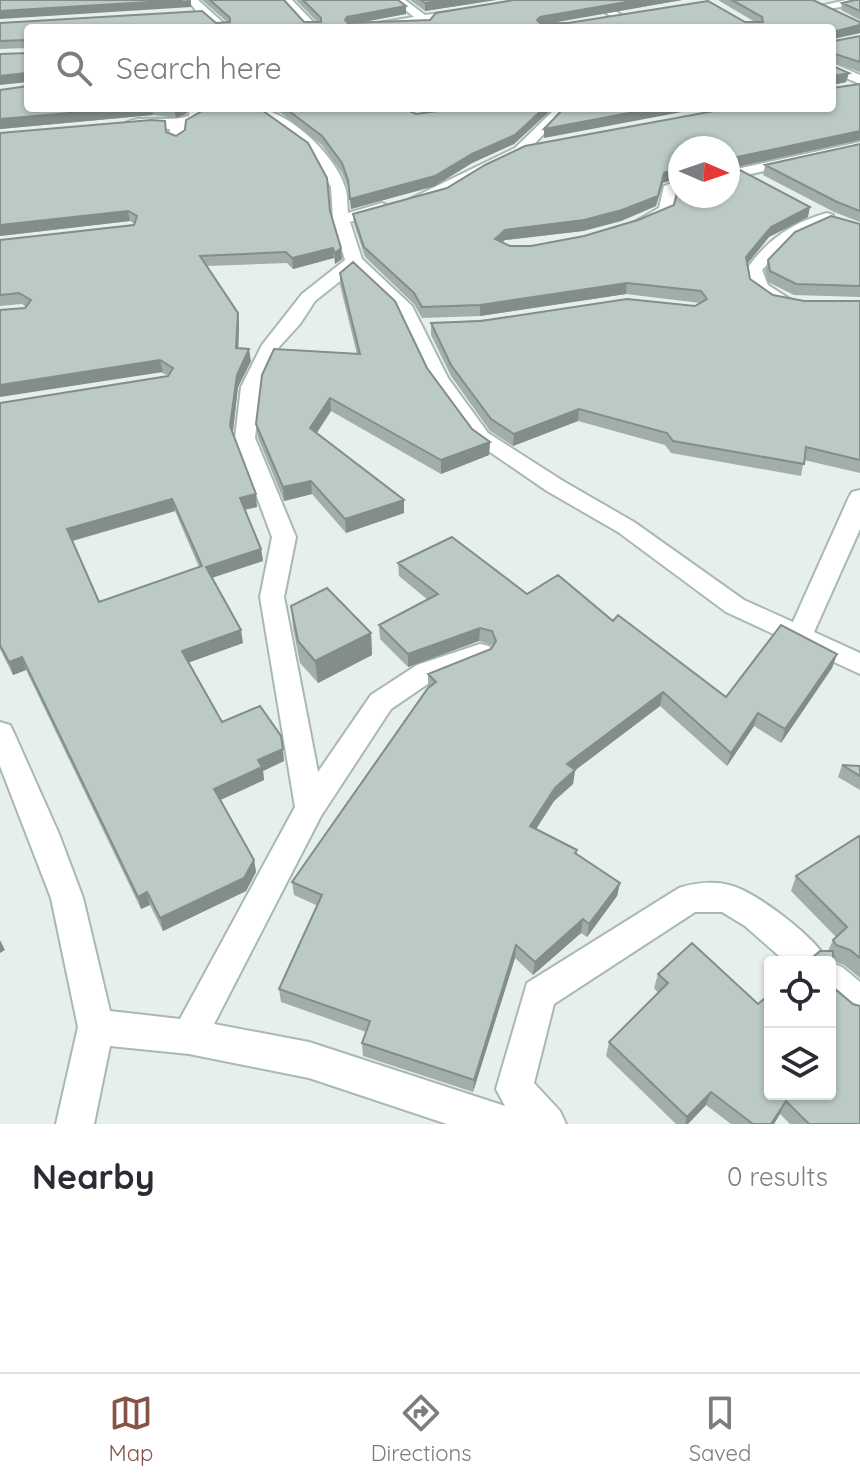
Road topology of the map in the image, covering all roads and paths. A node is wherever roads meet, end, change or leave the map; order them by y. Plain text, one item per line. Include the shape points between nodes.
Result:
1 (193, 0) edge
2 (286, 0) edge
3 (398, 0) edge
4 (592, 0) edge
5 (805, 0) edge
6 (860, 1) edge
7 (821, 7) junction
8 (479, 11) edge
9 (204, 13) junction
10 (191, 14) edge
11 (634, 14) edge
12 (619, 17) junction
13 (842, 17) edge
14 (423, 18) junction
15 (604, 19) edge
16 (218, 24) edge
17 (309, 24) edge
18 (382, 24) edge
19 (431, 24) edge
20 (836, 70) edge
21 (855, 85) edge
22 (196, 112) edge
23 (263, 112) edge
24 (559, 112) edge
25 (120, 124) edge
26 (548, 144) edge
27 (860, 146) edge
28 (520, 150) junction
29 (740, 172) edge
30 (740, 175) edge
31 (768, 187) edge
32 (668, 196) edge
33 (806, 207) edge
34 (827, 218) junction
35 (341, 220) junction
36 (845, 224) edge
37 (624, 230) edge
38 (354, 261) junction
39 (807, 303) edge
40 (860, 497) edge
41 (800, 635) junction
42 (480, 653) edge
43 (860, 664) edge
44 (0, 733) edge
45 (310, 807) junction
46 (804, 956) edge
47 (836, 983) edge
48 (860, 1004) edge
49 (96, 1027) junction
50 (189, 1037) junction
51 (75, 1124) edge
52 (503, 1124) edge
53 (547, 1124) edge

1 - 9 street
2 - 17 street
3 - 14 street
4 - 12 street
5 - 7 street
6 - 7 street
7 - 13 street
8 - 14 street
9 - 10 street
9 - 16 street
11 - 12 street
12 - 15 street
14 - 18 street
14 - 19 street
20 - 21 street
22 - 25 street via 196,118 176,132
23 - 35 street via 317,149 338,187
24 - 28 street
26 - 28 street
27 - 29 street
28 - 35 street via 441,192
30 - 31 street
32 - 37 street via 666,210
33 - 34 street
34 - 36 street
34 - 39 street via 781,237 754,270 763,292
35 - 38 street
38 - 41 street via 421,327 439,379 481,437 626,527 735,606
38 - 45 street via 308,298 271,345 251,387 245,438 284,537 272,597
40 - 41 street
41 - 43 street
42 - 45 street via 426,672 381,702
44 - 49 street via 67,898
45 - 50 street
46 - 53 street via 727,898 690,898 539,994 514,1089
47 - 48 street
49 - 50 street
49 - 51 street
50 - 52 street via 309,1060

